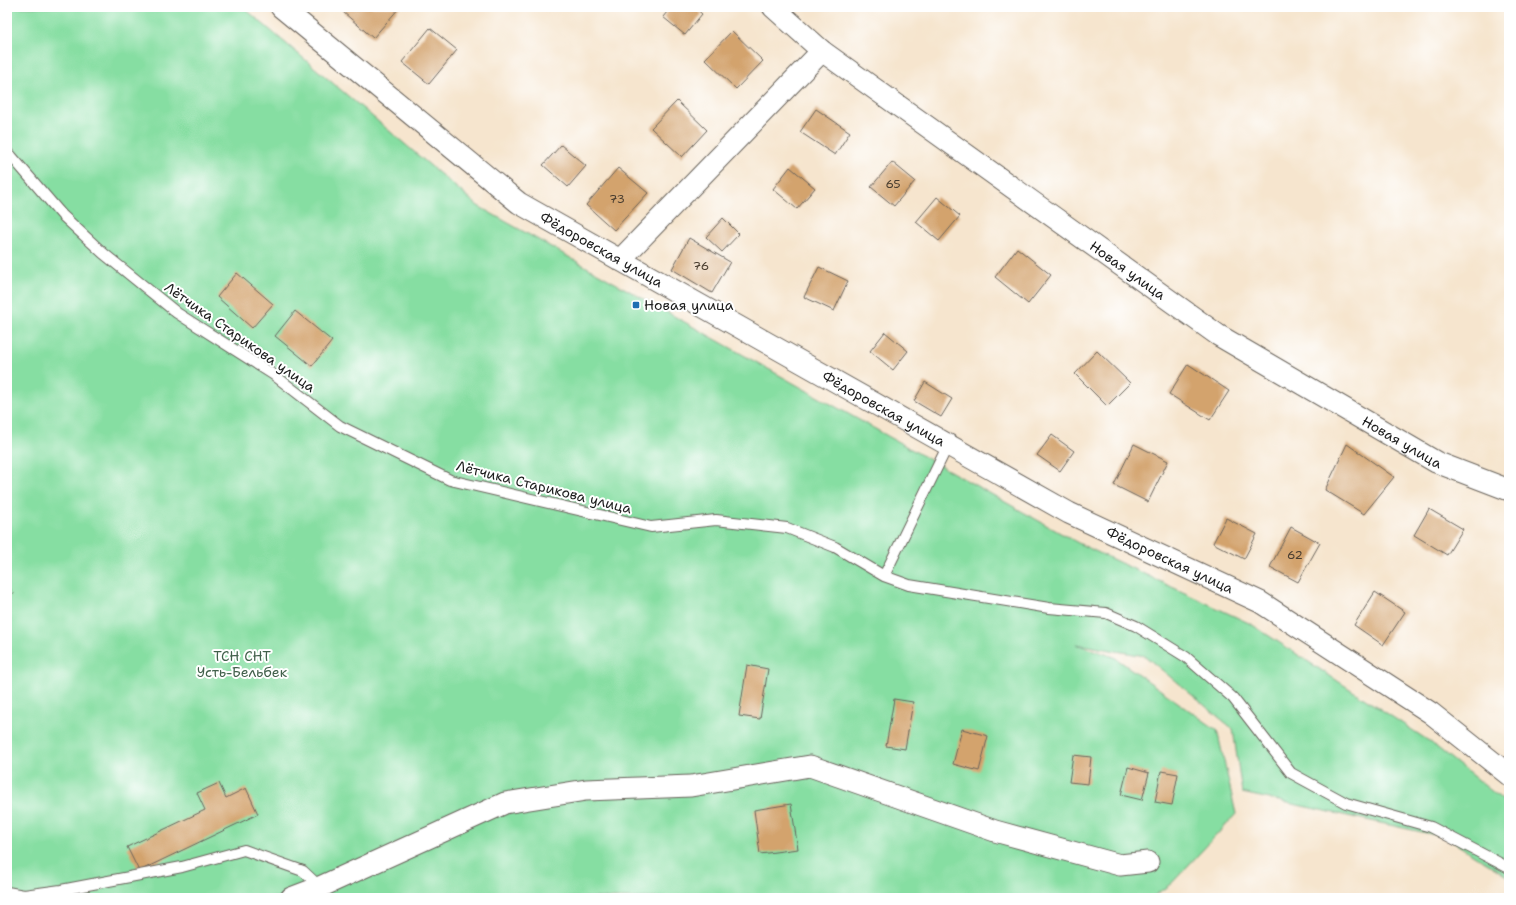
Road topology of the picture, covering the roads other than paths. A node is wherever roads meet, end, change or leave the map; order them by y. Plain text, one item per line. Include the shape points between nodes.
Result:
1 (281, 7) edge
2 (773, 7) edge
3 (822, 51) junction
4 (7, 151) edge
5 (620, 260) junction
6 (948, 445) junction
7 (1509, 490) edge
8 (884, 576) junction
9 (1509, 775) edge
10 (1148, 862) dead end
11 (1509, 868) edge
12 (320, 887) junction
13 (7, 892) edge
14 (291, 898) edge

1 - 5 street, Фёдоровская улица via 519,202
2 - 3 street, Новая улица
3 - 5 street
3 - 7 street, Новая улица via 1218,335 1436,462
4 - 8 lane, Лётчика Старикова улица via 62,215 103,253 171,308 274,375 340,426 450,480 651,527 716,520 787,528 835,547
5 - 6 street, Фёдоровская улица
6 - 8 lane
6 - 9 street, Фёдоровская улица via 1069,514 1260,602 1431,713
8 - 11 lane, Лётчика Старикова улица via 909,585 1049,608 1106,614 1136,626 1186,656 1233,698 1291,773 1346,803 1431,827
10 - 12 street via 1120,865 995,831 810,766 691,786 586,790 505,803
12 - 13 lane via 303,871 244,850 182,867 61,890 24,895
12 - 14 street

